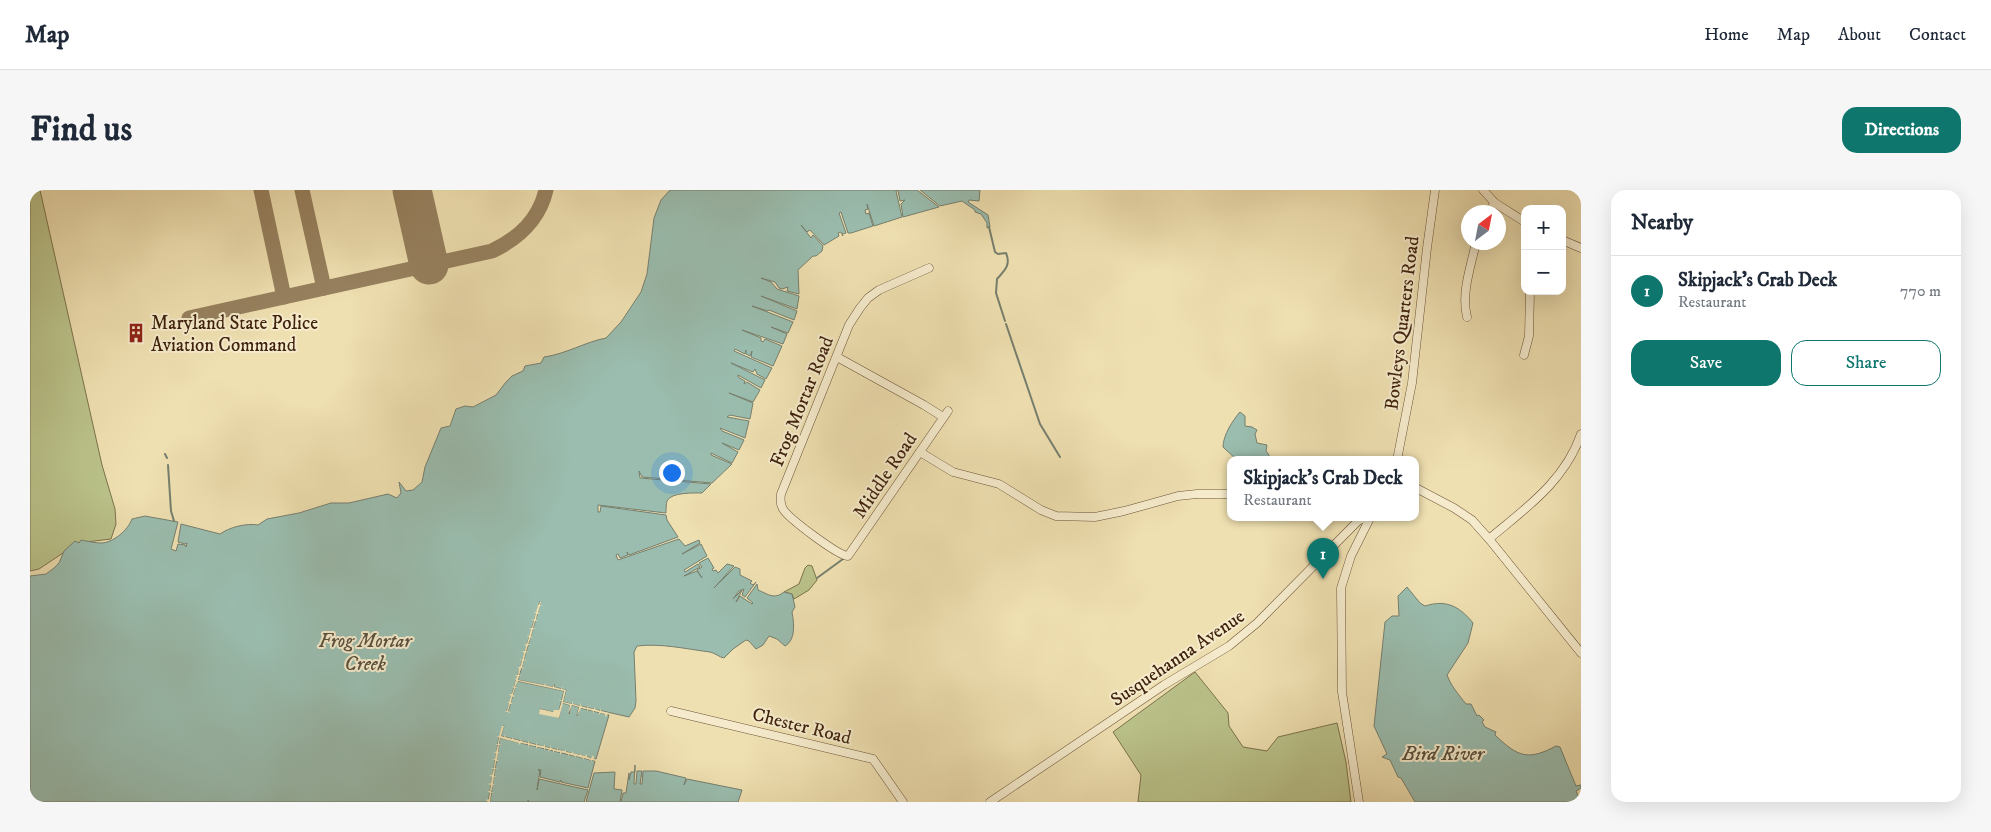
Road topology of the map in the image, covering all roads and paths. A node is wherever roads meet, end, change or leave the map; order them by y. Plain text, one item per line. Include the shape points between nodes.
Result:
1 (1435, 190) edge
2 (1483, 190) edge
3 (1495, 203) joint
4 (1521, 219) edge
5 (1566, 242) edge
6 (1581, 248) edge
7 (1474, 250) edge
8 (929, 268) dead end
9 (1530, 295) edge
10 (1467, 317) dead end
11 (1524, 355) dead end
12 (837, 357) junction
13 (1581, 434) edge
14 (920, 452) junction
15 (1398, 456) edge
16 (1419, 490) edge
17 (1227, 494) edge
18 (1358, 521) edge
19 (1368, 521) edge
20 (1489, 538) junction
21 (846, 556) joint
22 (1581, 653) edge
23 (671, 711) dead end
24 (903, 802) edge
25 (990, 802) edge
26 (1359, 802) edge

1 - 15 street, Bowleys Quarters Road via 1412,383
2 - 3 street
3 - 4 street
5 - 6 street
7 - 10 street via 1466,285
8 - 12 street, Frog Mortar Road via 886,286 868,298 853,318
9 - 11 street via 1530,336
12 - 14 street, Middle Road via 945,414
12 - 21 street, Frog Mortar Road via 780,502 790,517 837,553
13 - 20 street via 1573,454 1546,491
14 - 17 street via 954,473 999,484 1056,516 1095,517 1178,496
14 - 21 street, Middle Road
16 - 20 street via 1465,514
18 - 25 street, Susquehanna Avenue via 1257,623 1229,646 1164,685
19 - 26 street via 1351,556 1341,588 1344,708
20 - 22 street
23 - 24 street, Chester Road via 872,758

